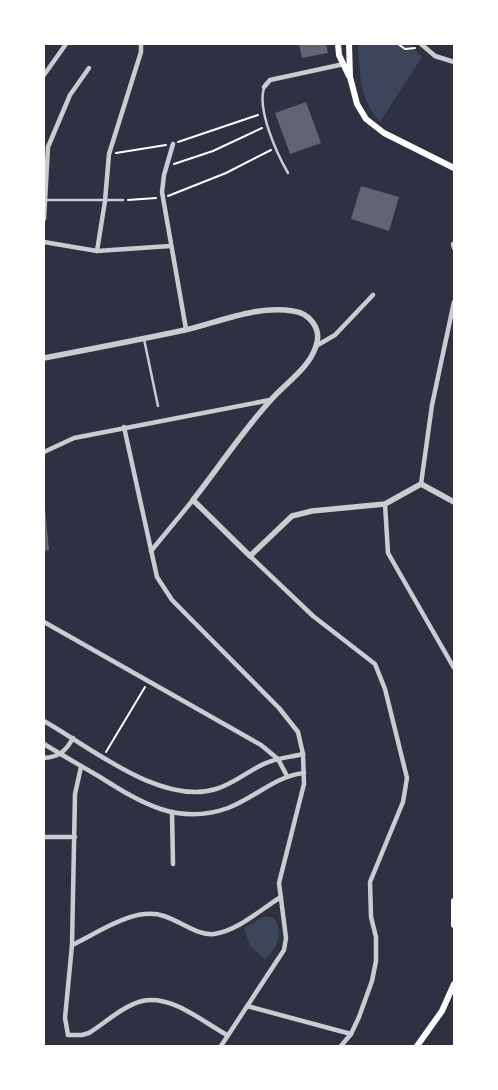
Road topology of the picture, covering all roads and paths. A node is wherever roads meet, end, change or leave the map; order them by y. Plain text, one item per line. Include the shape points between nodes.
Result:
1 (66, 44) edge
2 (140, 44) edge
3 (338, 44) edge
4 (349, 44) edge
5 (398, 44) edge
6 (421, 44) edge
7 (412, 49) dead end
8 (454, 62) edge
9 (346, 63) junction
10 (88, 68) dead end
11 (44, 75) edge
12 (264, 87) joint
13 (264, 113) junction
14 (268, 125) junction
15 (173, 144) junction
16 (276, 148) junction
17 (109, 154) junction
18 (167, 166) junction
19 (454, 168) edge
20 (288, 174) dead end
21 (163, 198) junction
22 (46, 200) junction
23 (123, 200) joint
24 (105, 201) junction
25 (44, 219) edge
26 (44, 242) edge
27 (170, 246) junction
28 (96, 251) junction
29 (373, 295) dead end
30 (454, 302) edge
31 (186, 330) junction
32 (144, 338) junction
33 (316, 346) junction
34 (44, 358) edge
35 (270, 400) junction
36 (158, 406) dead end
37 (124, 427) junction
38 (44, 452) edge
39 (421, 484) junction
40 (193, 500) junction
41 (454, 502) edge
42 (385, 504) junction
43 (151, 551) junction
44 (250, 556) junction
45 (44, 622) edge
46 (454, 668) edge
47 (148, 682) junction
48 (44, 721) edge
49 (73, 738) junction
50 (44, 744) edge
51 (61, 754) junction
52 (303, 754) junction
53 (103, 756) junction
54 (44, 758) edge
55 (278, 759) junction
56 (81, 767) junction
57 (304, 773) junction
58 (287, 776) junction
59 (172, 812) junction
60 (44, 837) edge
61 (75, 837) junction
62 (173, 864) dead end
63 (281, 897) junction
64 (454, 901) edge
65 (454, 925) edge
66 (72, 945) junction
67 (454, 984) edge
68 (247, 1006) junction
69 (351, 1034) junction
70 (227, 1035) junction
71 (221, 1046) edge
72 (341, 1046) edge
73 (417, 1046) edge

1 - 11 street
2 - 17 street via 141,52
3 - 9 main road
4 - 9 main road
5 - 7 path
6 - 8 street via 435,56
9 - 12 street via 270,80
9 - 19 main road via 361,113 371,124
10 - 22 street via 70,95 48,146
12 - 13 lane
13 - 14 lane
13 - 15 path
14 - 16 lane
14 - 18 path via 213,151
15 - 17 path
15 - 18 street
16 - 20 lane
16 - 21 path via 226,173
17 - 24 street
18 - 21 street
21 - 23 path
21 - 27 street
22 - 24 lane
22 - 25 street
23 - 24 lane
24 - 28 street
26 - 28 street
27 - 28 street
27 - 31 street
29 - 33 street via 336,335
30 - 39 street via 432,405
31 - 32 street
31 - 33 street via 244,314 291,310 306,315 316,327
32 - 34 street
32 - 36 lane
33 - 35 street via 292,379
35 - 37 street
35 - 40 street
37 - 38 street via 74,438
37 - 43 street
39 - 41 street
39 - 42 street
40 - 43 street
40 - 44 street
42 - 44 street via 292,516
42 - 46 street via 388,552
43 - 52 street via 157,577 172,600 294,724
44 - 69 street via 313,616 375,664 385,689 407,778 403,802 370,882 376,961 366,999
45 - 47 street
47 - 53 path
47 - 55 street via 261,745
48 - 49 street
49 - 51 street
49 - 53 street
50 - 51 street
51 - 54 street
51 - 56 street
52 - 55 street
52 - 57 street
53 - 55 street via 164,789 190,792 216,789
55 - 58 street
56 - 59 street via 142,803
56 - 61 street via 76,782
57 - 58 street
57 - 63 street via 302,792 280,871
58 - 59 street via 241,802 217,811 202,814
59 - 62 street
60 - 61 street
61 - 66 street
63 - 66 street via 233,928 215,934 206,934 163,916 144,914
63 - 68 street via 286,938 284,950
64 - 65 main road
66 - 70 street via 64,1018 68,1034 89,1033 142,1001 156,1000 169,1003
67 - 73 main road via 442,1011
68 - 69 street
68 - 70 street
69 - 72 street
70 - 71 street

